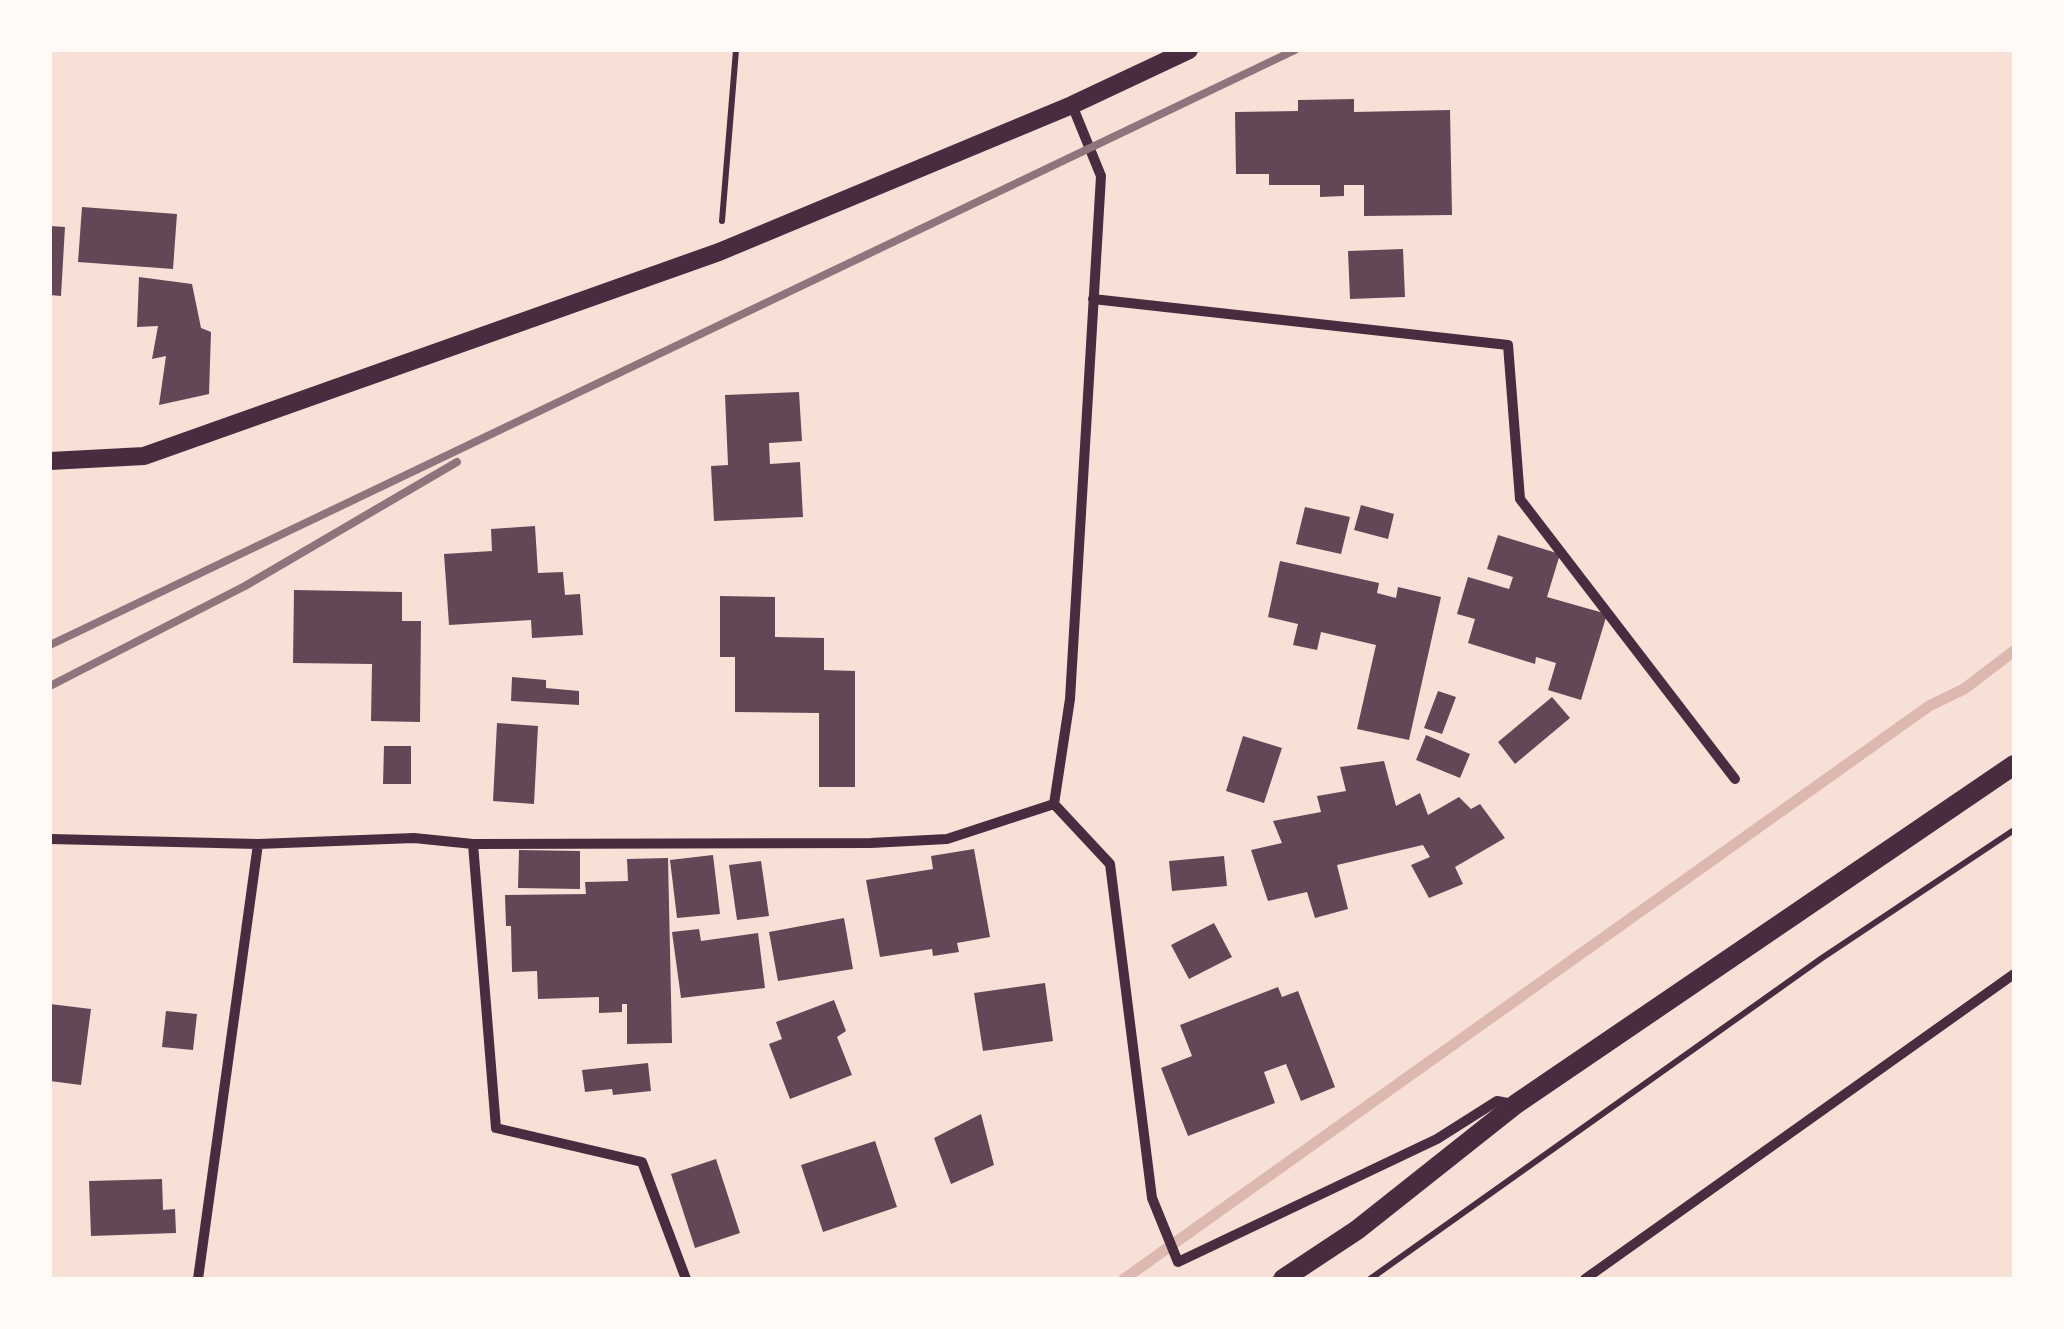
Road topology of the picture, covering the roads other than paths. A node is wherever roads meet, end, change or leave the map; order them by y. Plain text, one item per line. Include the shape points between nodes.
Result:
1 (1189, 50) edge
2 (1072, 104) junction
3 (1092, 298) junction
4 (50, 461) edge
5 (2014, 765) edge
6 (1735, 779) dead end
7 (1054, 804) junction
8 (50, 840) edge
9 (258, 844) junction
10 (473, 844) junction
11 (2014, 974) edge
12 (1516, 1104) junction
13 (198, 1279) edge
14 (686, 1279) edge
15 (1282, 1279) edge
16 (1585, 1279) edge

1 - 2 street
2 - 3 street via 1101,176
2 - 4 street via 719,252 144,456
3 - 6 street via 1508,345 1520,499
3 - 7 street via 1070,699
5 - 12 main road
7 - 10 street via 946,839
7 - 12 street via 1110,864 1152,1198 1178,1262 1437,1139 1497,1101
8 - 9 street
9 - 10 street via 414,838
9 - 13 street
10 - 14 street via 496,1128 642,1162
11 - 16 street
12 - 15 main road via 1357,1230

